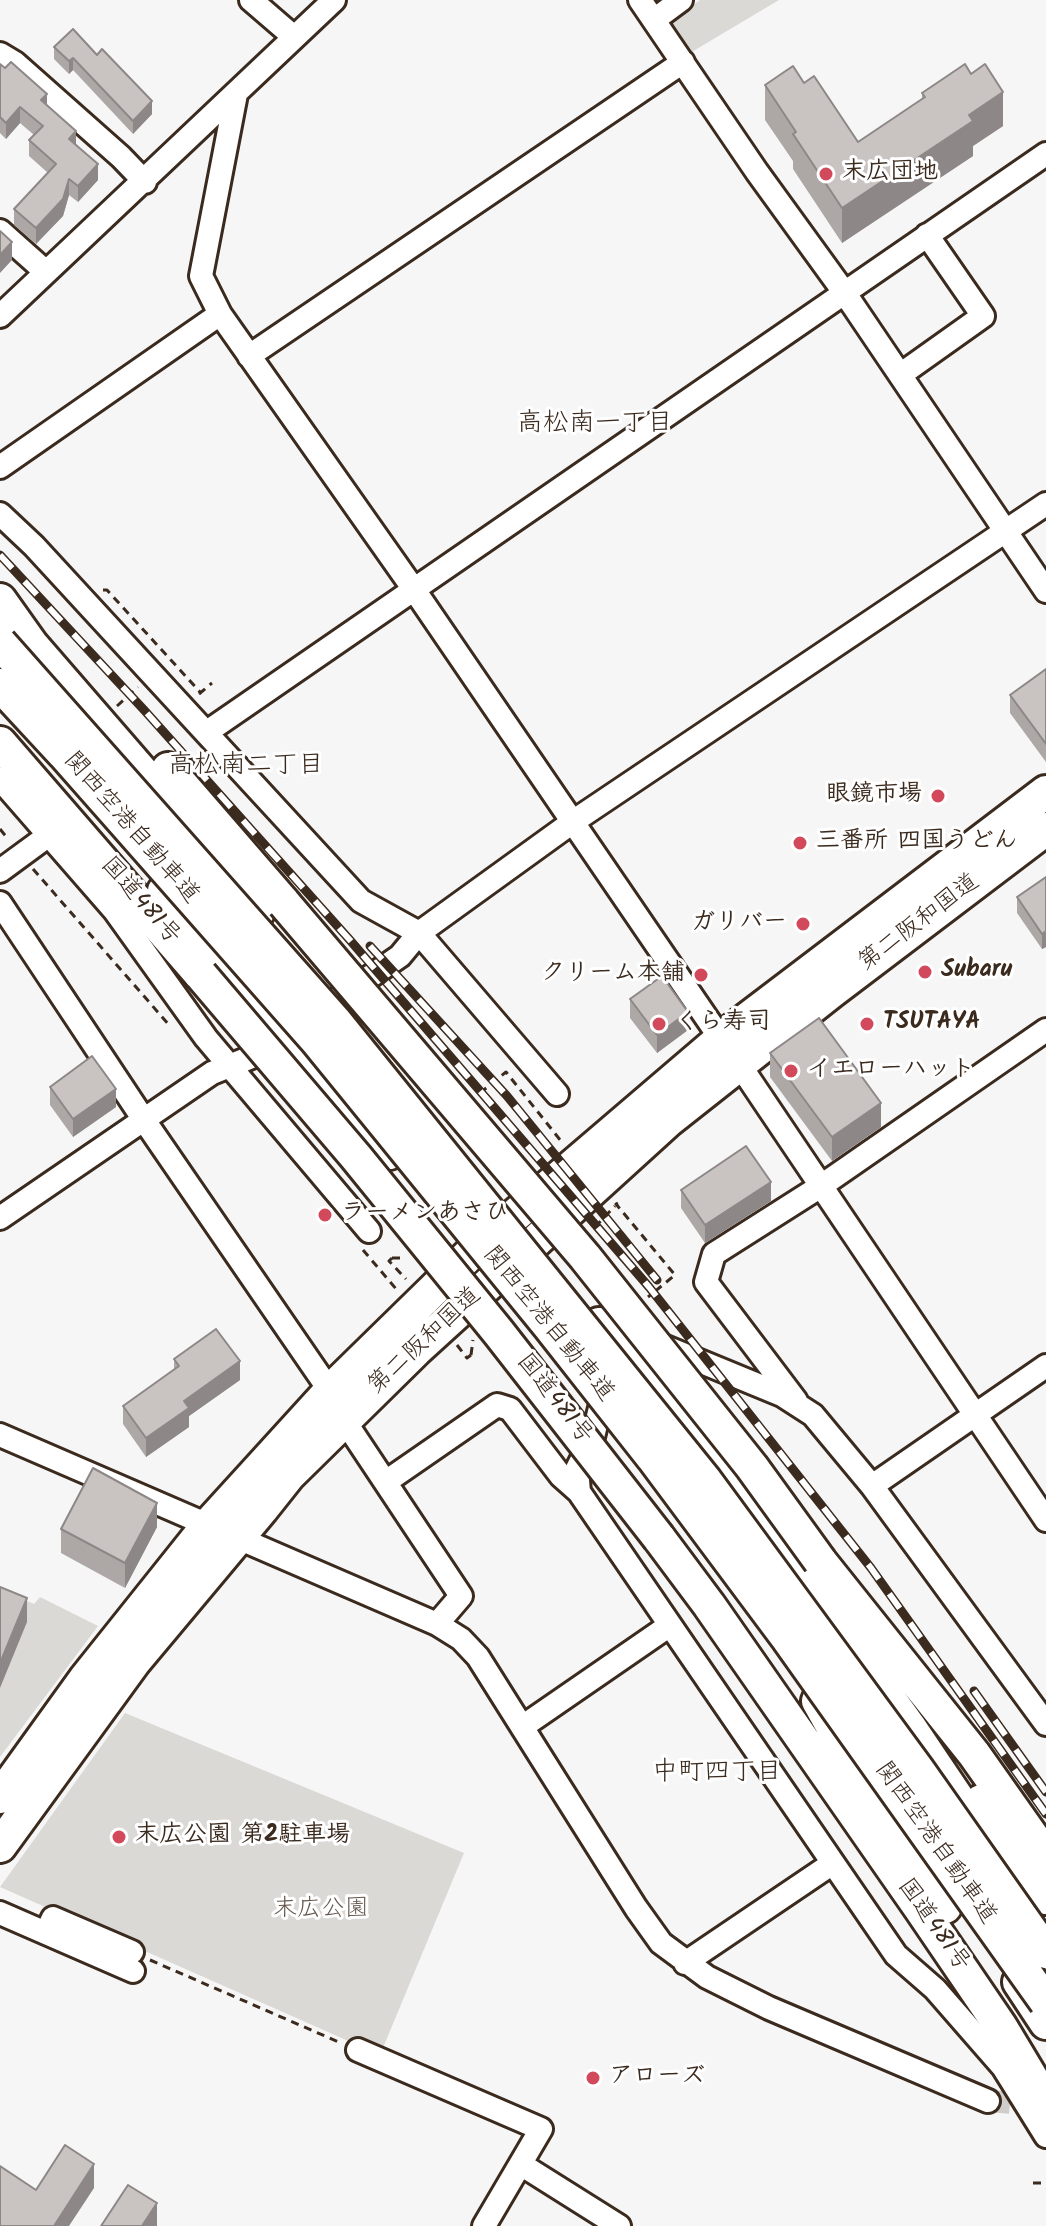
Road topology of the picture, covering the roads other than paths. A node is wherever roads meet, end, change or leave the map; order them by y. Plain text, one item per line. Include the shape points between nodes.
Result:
1 (251, 0) edge
2 (334, 0) edge
3 (640, 0) edge
4 (681, 0) edge
5 (654, 20) junction
6 (287, 31) dead end
7 (0, 54) edge
8 (683, 62) junction
9 (236, 94) junction
10 (1046, 154) edge
11 (145, 182) junction
12 (0, 231) edge
13 (927, 235) junction
14 (46, 272) junction
15 (844, 292) junction
16 (220, 314) junction
17 (0, 316) edge
18 (249, 356) junction
19 (900, 375) junction
20 (0, 467) edge
21 (1046, 504) edge
22 (0, 514) edge
23 (1006, 530) junction
24 (0, 587) edge
25 (415, 591) junction
26 (1046, 591) edge
27 (0, 600) edge
28 (0, 643) edge
29 (0, 685) edge
30 (0, 705) edge
31 (207, 732) junction
32 (0, 743) edge
33 (0, 779) edge
34 (1046, 792) edge
35 (574, 821) junction
36 (1046, 829) edge
37 (49, 835) junction
38 (0, 871) edge
39 (0, 903) edge
40 (419, 933) junction
41 (332, 1002) junction
42 (1046, 1030) edge
43 (287, 1034) junction
44 (730, 1051) junction
45 (229, 1066) junction
46 (557, 1094) dead end
47 (144, 1120) junction
48 (821, 1186) junction
49 (0, 1218) edge
50 (512, 1218) junction
51 (369, 1231) dead end
52 (533, 1245) junction
53 (472, 1252) junction
54 (494, 1279) junction
55 (591, 1315) junction
56 (1046, 1366) edge
57 (330, 1391) junction
58 (600, 1408) junction
59 (802, 1408) junction
60 (974, 1414) junction
61 (344, 1420) junction
62 (0, 1435) edge
63 (387, 1481) junction
64 (872, 1486) junction
65 (579, 1492) junction
66 (1046, 1520) edge
67 (208, 1525) junction
68 (238, 1538) junction
69 (833, 1600) junction
70 (709, 1605) junction
71 (437, 1624) junction
72 (670, 1625) junction
73 (793, 1656) junction
74 (1045, 1720) edge
75 (522, 1727) junction
76 (0, 1797) edge
77 (0, 1846) edge
78 (907, 1850) junction
79 (1046, 1856) edge
80 (833, 1863) junction
81 (1046, 1898) edge
82 (0, 1913) edge
83 (1046, 1929) edge
84 (1046, 1952) edge
85 (132, 1962) road end
86 (685, 1963) junction
87 (1046, 2002) edge
88 (1046, 2023) edge
89 (358, 2050) road end
90 (1046, 2062) edge
91 (988, 2101) tunnel mouth
92 (1046, 2102) edge
93 (1046, 2136) edge
94 (522, 2165) junction
95 (484, 2226) edge
96 (619, 2226) edge

1 - 6 street
2 - 9 street
3 - 5 street
4 - 5 street
5 - 8 street
7 - 11 street
8 - 15 street
8 - 18 street
9 - 11 street
9 - 16 street via 201,276
10 - 13 street
11 - 14 street
12 - 14 street
13 - 15 street
13 - 19 street via 983,316
14 - 17 street
15 - 19 street
15 - 25 street
16 - 18 street
16 - 20 street
18 - 25 street
19 - 23 street
21 - 23 street
22 - 31 street
23 - 26 street
23 - 35 street
24 - 69 highway, bridge via 155,754 585,1257 820,1561
25 - 31 street
25 - 35 street
27 - 41 highway
28 - 84 highway, 関西空港自動車道, bridge via 335,1021 705,1480
29 - 87 highway, 関西空港自動車道, bridge via 317,1041 549,1326 788,1639
30 - 43 highway
31 - 40 street via 361,901
32 - 70 highway, 国道481号, bridge via 356,1157
33 - 37 street
34 - 44 highway, 第二阪和国道
35 - 40 street
35 - 44 street
36 - 44 highway, 第二阪和国道
37 - 38 street
37 - 45 street via 115,911
39 - 47 street
40 - 41 street via 400,956
40 - 46 street
41 - 43 street
41 - 50 highway
42 - 48 street
43 - 45 street
43 - 53 highway
44 - 48 street
44 - 50 highway, 第二阪和国道 via 632,1112
44 - 52 highway, 第二阪和国道 via 669,1120
45 - 47 street
45 - 51 street
47 - 49 street
47 - 57 street
48 - 59 street via 714,1254 706,1282
48 - 60 street
50 - 52 highway
50 - 53 highway, 第二阪和国道
52 - 54 highway, 第二阪和国道
52 - 55 highway
53 - 54 highway
53 - 57 highway, 第二阪和国道
54 - 58 highway
54 - 61 highway, 第二阪和国道
55 - 59 street
55 - 69 highway
56 - 60 street
57 - 67 highway, 第二阪和国道
58 - 65 street via 577,1469
58 - 73 highway via 671,1491
59 - 64 street
60 - 64 street
60 - 66 street
61 - 63 street
61 - 68 highway, 第二阪和国道 via 289,1475
62 - 67 street
63 - 65 street via 497,1405 510,1409
63 - 71 street via 461,1596
64 - 74 street
65 - 72 street
67 - 68 street
67 - 76 highway, 第二阪和国道 via 85,1679
68 - 71 street
68 - 77 highway, 第二阪和国道 via 134,1662
69 - 79 highway via 974,1754
69 - 81 highway via 954,1761
69 - 83 highway via 909,1726
70 - 78 highway
70 - 92 highway, 国道481号 via 1001,2027
71 - 75 street via 478,1657
72 - 75 street
72 - 80 street
73 - 78 highway
73 - 88 highway
75 - 86 street via 636,1908 661,1943
78 - 90 highway
80 - 86 street
80 - 93 street via 896,1955 935,1989 1003,2067
82 - 85 street
86 - 91 street via 769,2008
89 - 94 street via 541,2129
94 - 95 street
94 - 96 street

